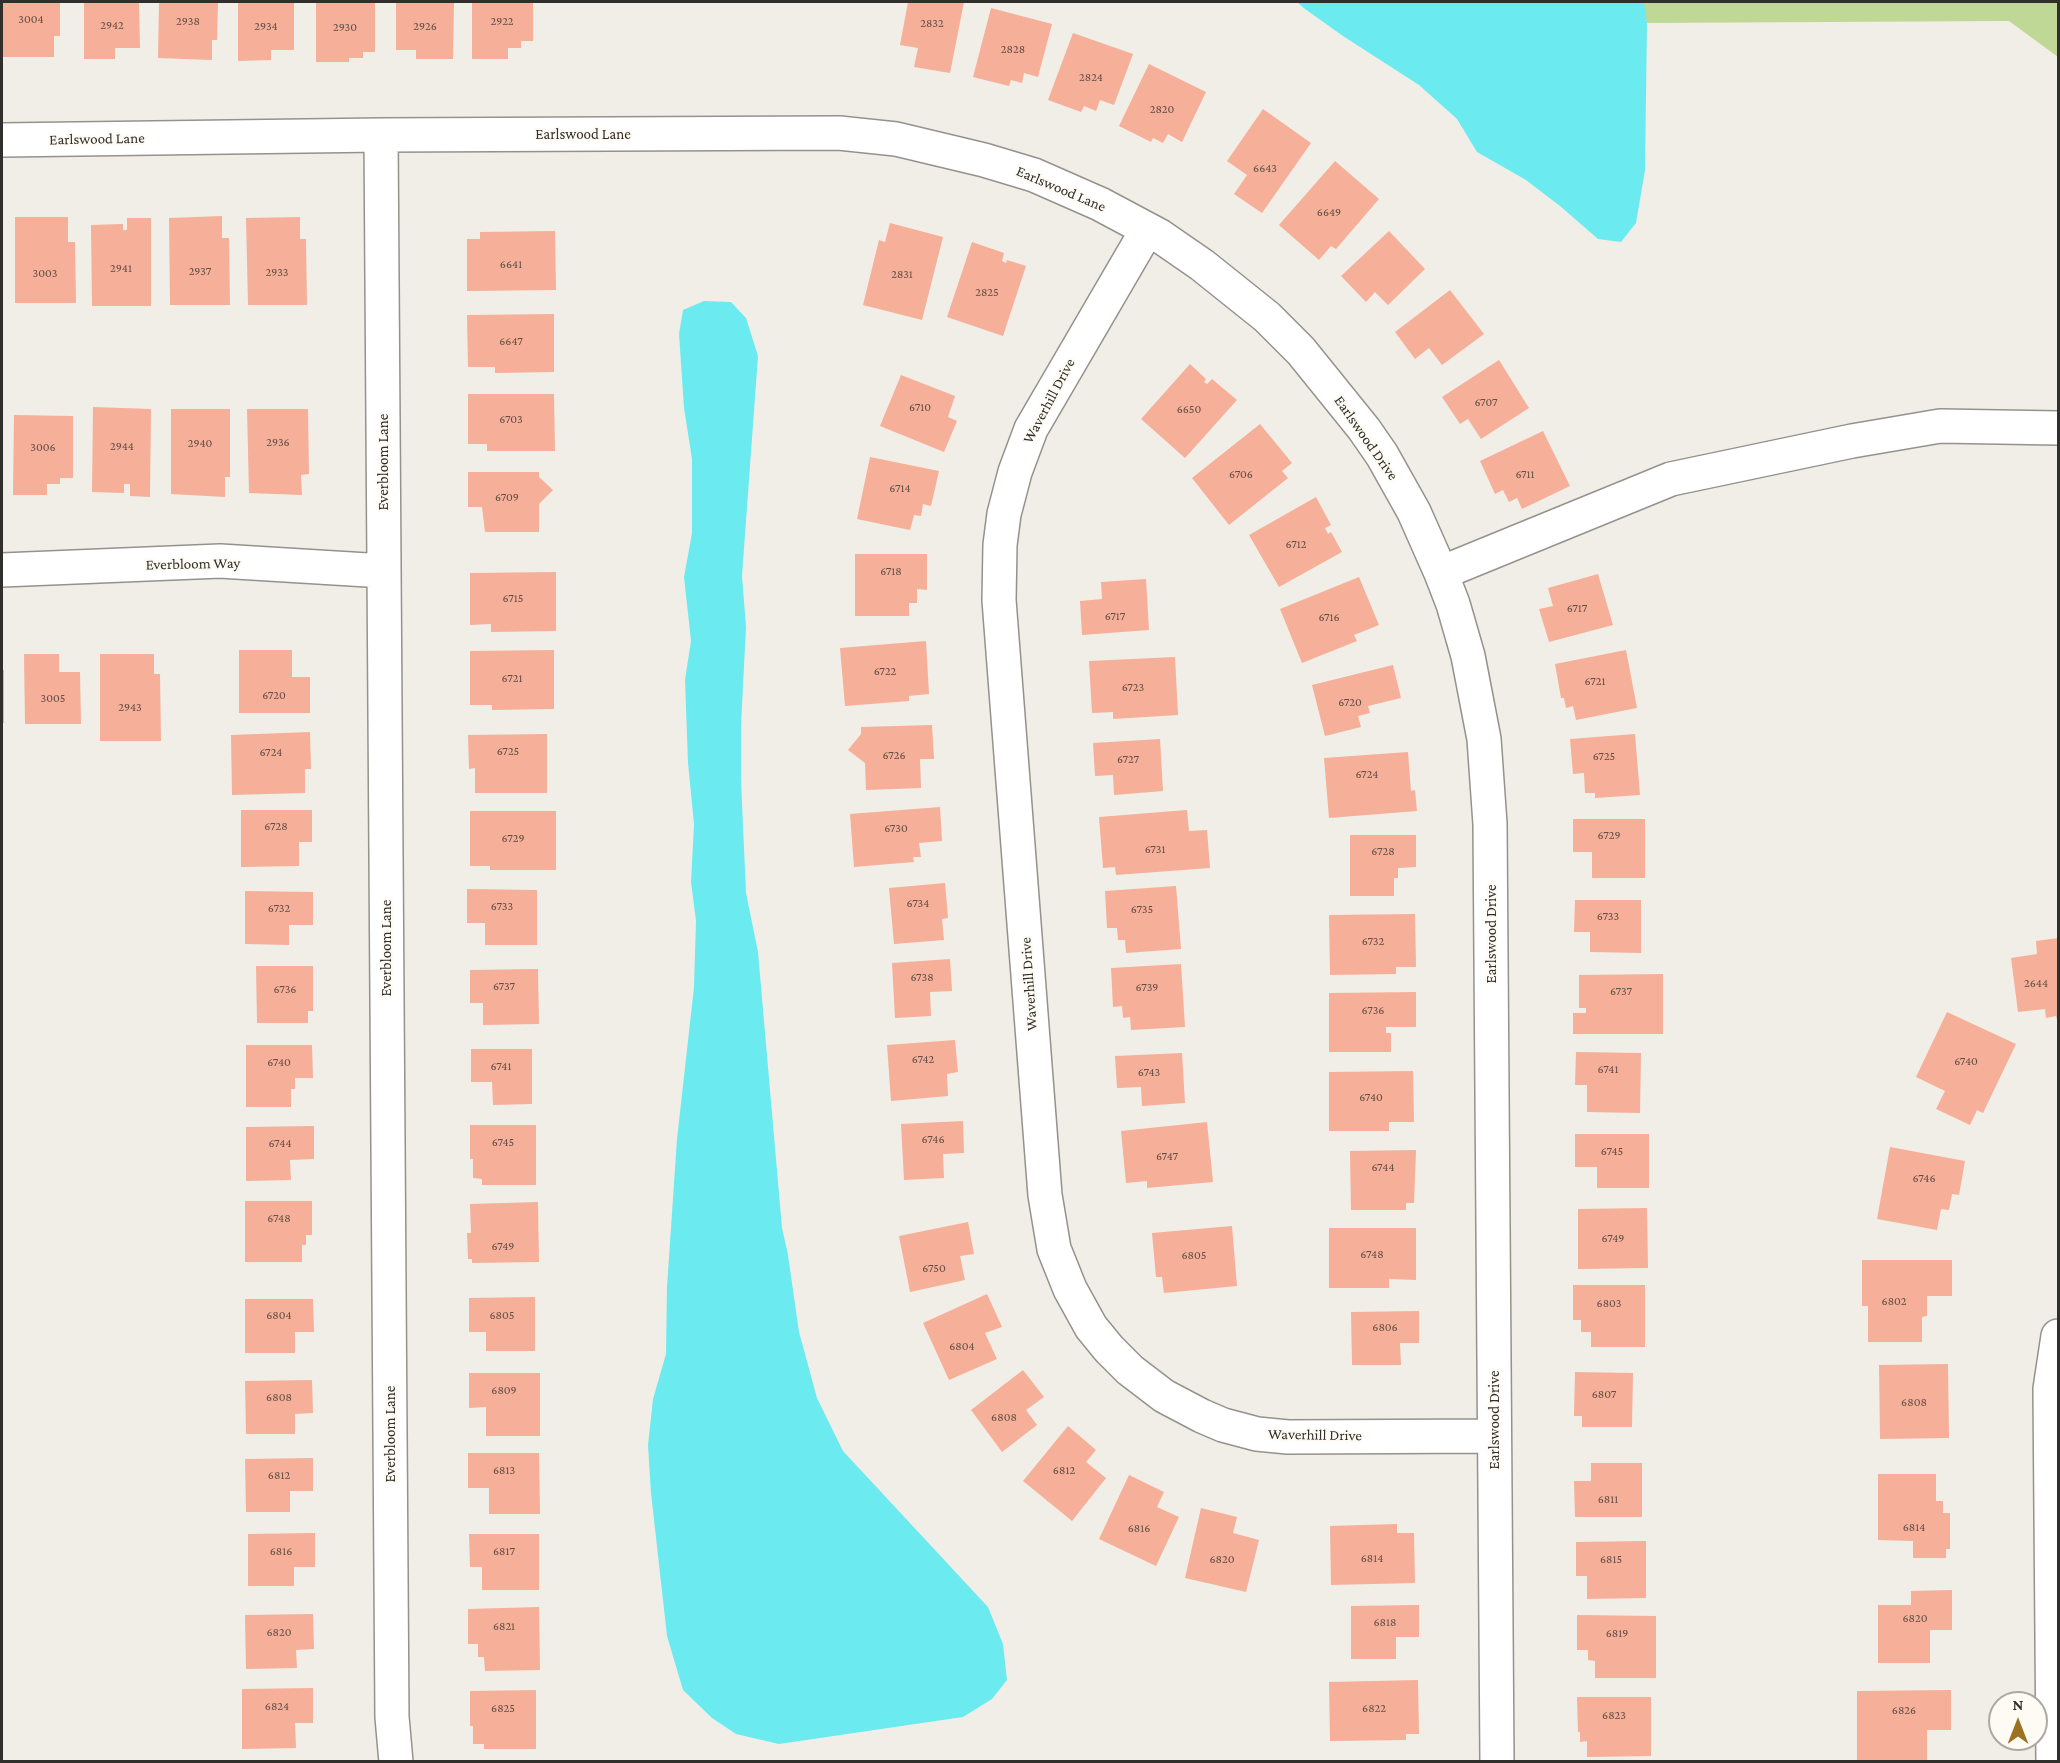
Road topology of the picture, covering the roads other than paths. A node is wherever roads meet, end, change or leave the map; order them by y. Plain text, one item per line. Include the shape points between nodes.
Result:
1 (381, 135) junction
2 (2, 140) edge
3 (1147, 230) junction
4 (2058, 428) edge
5 (2, 570) edge
6 (384, 572) junction
7 (1442, 573) junction
8 (2058, 1336) edge
9 (1494, 1436) junction
10 (396, 1761) edge
11 (1497, 1761) edge
12 (2053, 1761) edge

1 - 2 street, Earlswood Lane
1 - 3 street, Earlswood Lane via 839,133 896,139 1034,175
1 - 6 street, Everbloom Lane
3 - 7 street, Earlswood Drive via 1240,294 1313,365 1382,455
3 - 9 street, Waverhill Drive via 1031,429 1015,472 1001,538 999,600 1045,1195 1054,1249 1082,1312 1120,1361 1171,1400 1223,1425 1288,1437
4 - 7 street via 1940,426 1671,479
5 - 6 street, Everbloom Way via 220,561
6 - 10 street, Everbloom Lane via 392,1717
7 - 9 street, Earlswood Drive via 1471,666 1488,781
8 - 12 street via 2050,1389
9 - 11 street, Earlswood Drive

